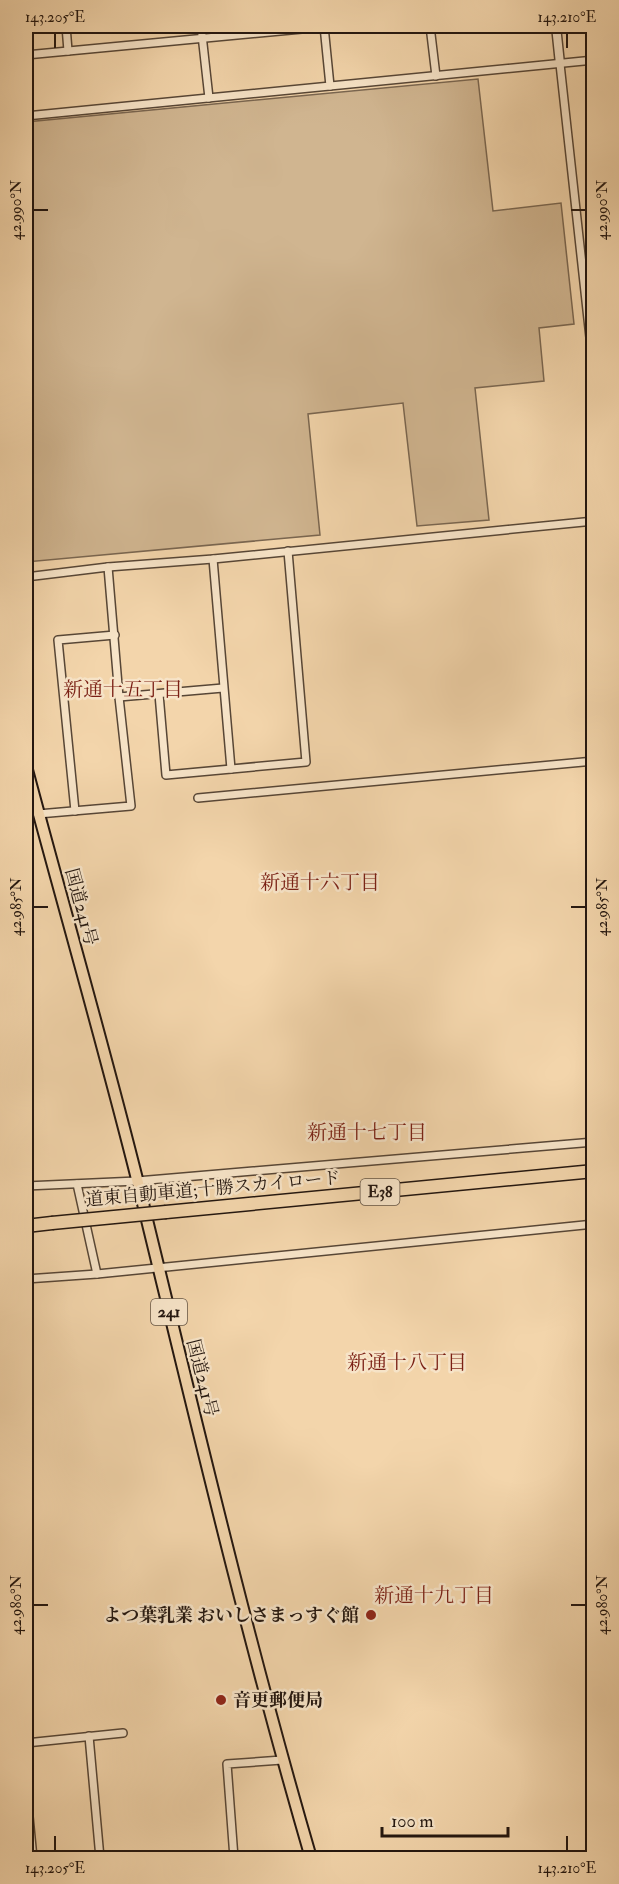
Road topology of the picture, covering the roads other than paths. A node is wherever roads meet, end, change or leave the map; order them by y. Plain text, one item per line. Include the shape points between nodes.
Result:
1 (66, 26) edge
2 (201, 26) edge
3 (324, 26) edge
4 (334, 26) edge
5 (430, 26) edge
6 (556, 26) edge
7 (202, 38) junction
8 (68, 51) junction
9 (26, 55) edge
10 (594, 60) edge
11 (560, 64) junction
12 (436, 76) junction
13 (330, 86) junction
14 (209, 98) junction
15 (26, 116) edge
16 (594, 374) edge
17 (594, 521) edge
18 (288, 551) junction
19 (213, 559) junction
20 (108, 567) junction
21 (26, 577) edge
22 (115, 635) junction
23 (223, 688) junction
24 (159, 694) junction
25 (119, 698) junction
26 (594, 761) edge
27 (26, 766) edge
28 (231, 769) junction
29 (198, 798) dead end
30 (75, 811) junction
31 (38, 814) junction
32 (594, 1142) edge
33 (594, 1171) edge
34 (137, 1181) junction
35 (77, 1184) junction
36 (26, 1186) edge
37 (594, 1224) edge
38 (26, 1226) edge
39 (158, 1267) junction
40 (97, 1274) junction
41 (26, 1280) edge
42 (123, 1733) dead end
43 (89, 1736) junction
44 (26, 1743) edge
45 (282, 1760) junction
46 (26, 1786) edge
47 (33, 1858) edge
48 (100, 1858) edge
49 (234, 1858) edge
50 (311, 1858) edge

1 - 8 street
2 - 7 street
3 - 4 street
3 - 7 street
3 - 13 street
5 - 12 street
6 - 11 street
7 - 8 street
7 - 14 street
8 - 9 street
10 - 11 street
11 - 12 street
11 - 16 street
12 - 13 street
13 - 14 street
14 - 15 street
17 - 18 street
18 - 19 street
18 - 28 street via 306,762
19 - 20 street
19 - 23 street
20 - 21 street
20 - 22 street
22 - 25 street
22 - 30 street via 58,640
23 - 24 street
23 - 28 street
24 - 25 street
24 - 28 street via 166,775
25 - 30 street via 131,806
26 - 29 street
27 - 31 highway, 国道241号 / 241
30 - 31 street
31 - 34 highway, 国道241号 / 241
32 - 34 street
33 - 38 highway, 道東自動車道;十勝スカイロード / E38, bridge
34 - 35 street
34 - 39 highway, 国道241号 / 241
35 - 36 street
35 - 40 street
37 - 39 street
39 - 40 street
39 - 45 highway, 国道241号 / 241
40 - 41 street
42 - 43 street
43 - 44 street
43 - 48 street
45 - 49 street via 226,1764
45 - 50 highway, 国道241号 / 241
46 - 47 street

